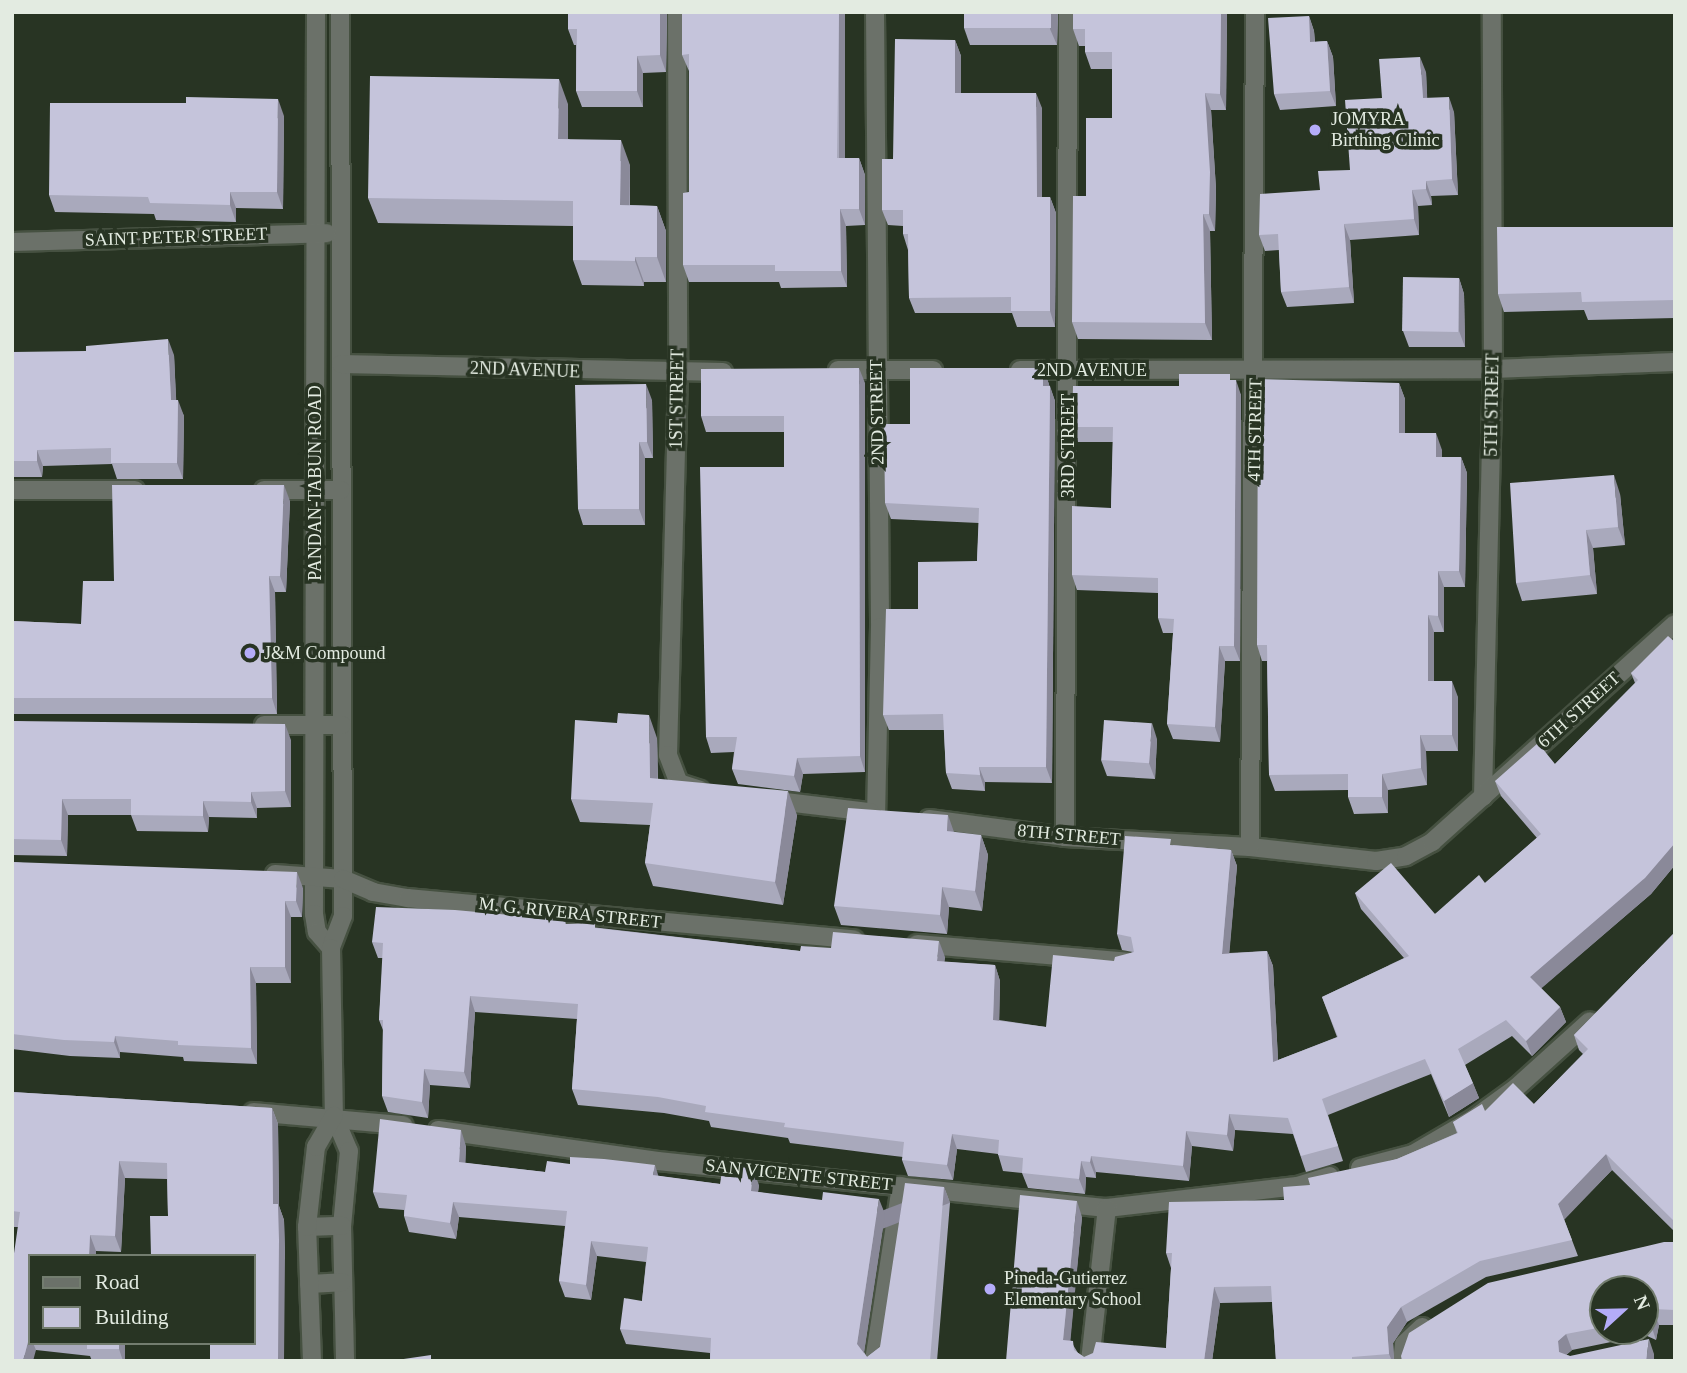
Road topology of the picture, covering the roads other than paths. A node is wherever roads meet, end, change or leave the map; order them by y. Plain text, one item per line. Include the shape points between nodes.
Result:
1 (316, 12) edge
2 (340, 12) edge
3 (677, 12) edge
4 (875, 12) edge
5 (1068, 12) edge
6 (1255, 12) edge
7 (1492, 12) edge
8 (316, 233) junction
9 (341, 233) junction
10 (12, 242) edge
11 (1675, 362) edge
12 (341, 364) junction
13 (1493, 369) junction
14 (823, 370) edge
15 (876, 370) junction
16 (958, 370) edge
17 (1000, 370) edge
18 (1068, 370) junction
19 (1255, 371) junction
20 (744, 372) edge
21 (678, 373) junction
22 (12, 490) edge
23 (150, 490) edge
24 (246, 490) edge
25 (315, 490) junction
26 (341, 490) junction
27 (1675, 624) edge
28 (314, 724) junction
29 (246, 725) edge
30 (342, 725) junction
31 (721, 794) edge
32 (747, 797) edge
33 (1483, 797) junction
34 (916, 818) edge
35 (1065, 837) junction
36 (1250, 847) junction
37 (259, 873) edge
38 (314, 875) junction
39 (343, 879) junction
40 (872, 940) edge
41 (899, 943) edge
42 (331, 948) junction
43 (1130, 962) edge
44 (1606, 1005) edge
45 (233, 1111) edge
46 (334, 1116) junction
47 (901, 1186) junction
48 (1107, 1208) junction
49 (342, 1226) junction
50 (307, 1227) junction
51 (342, 1282) junction
52 (309, 1283) junction
53 (1438, 1317) edge
54 (312, 1361) edge
55 (345, 1361) edge
56 (874, 1361) edge
57 (1090, 1361) edge
58 (1402, 1361) edge

1 - 8 street, PANDAN-TABUN ROAD
2 - 9 street, PANDAN-TABUN ROAD
3 - 21 street, 1ST STREET
4 - 15 street, 2ND STREET
5 - 18 street, 3RD STREET
6 - 19 street, 4TH STREET
7 - 13 street, 5TH STREET
8 - 9 street, SAINT PETER STREET
8 - 10 street, SAINT PETER STREET
8 - 25 street, PANDAN-TABUN ROAD
9 - 12 street, PANDAN-TABUN ROAD
11 - 13 street, 2ND AVENUE
12 - 21 street, 2ND AVENUE
12 - 26 street, PANDAN-TABUN ROAD
13 - 19 street, 2ND AVENUE
13 - 33 street, 5TH STREET
14 - 15 street
15 - 16 street
15 - 32 street, 2ND STREET via 883,813
17 - 18 street, 2ND AVENUE
18 - 19 street, 2ND AVENUE
18 - 35 street, 3RD STREET
19 - 36 street, 4TH STREET
20 - 21 street, 2ND AVENUE
21 - 31 street, 1ST STREET via 668,755 679,783
22 - 23 street
24 - 25 street
25 - 26 street
25 - 28 street, PANDAN-TABUN ROAD
26 - 30 street, PANDAN-TABUN ROAD
27 - 33 street, 6TH STREET
28 - 29 street
28 - 30 street
28 - 38 street, PANDAN-TABUN ROAD
30 - 39 street, PANDAN-TABUN ROAD
33 - 36 street, 8TH STREET via 1432,842 1406,856 1376,861
34 - 35 street, 8TH STREET
35 - 36 street, 8TH STREET
37 - 38 street, M. G. RIVERA STREET
38 - 39 street, M. G. RIVERA STREET
38 - 42 street, PANDAN-TABUN ROAD via 317,932
39 - 40 street, M. G. RIVERA STREET via 373,892 408,898
39 - 42 street, PANDAN-TABUN ROAD via 342,923
41 - 43 street
42 - 46 street, PANDAN-TABUN ROAD
44 - 48 street, SAN VICENTE STREET via 1517,1087 1413,1154 1297,1185
45 - 46 street, SAN VICENTE STREET
46 - 47 street, SAN VICENTE STREET via 658,1161
46 - 49 street, PANDAN-TABUN ROAD via 349,1151
46 - 50 street via 316,1147
47 - 48 street, SAN VICENTE STREET
47 - 56 street
48 - 57 street
49 - 50 street
49 - 51 street, PANDAN-TABUN ROAD
50 - 52 street
51 - 52 street
51 - 55 street, PANDAN-TABUN ROAD
52 - 54 street
53 - 58 street via 1413,1332 1404,1344

